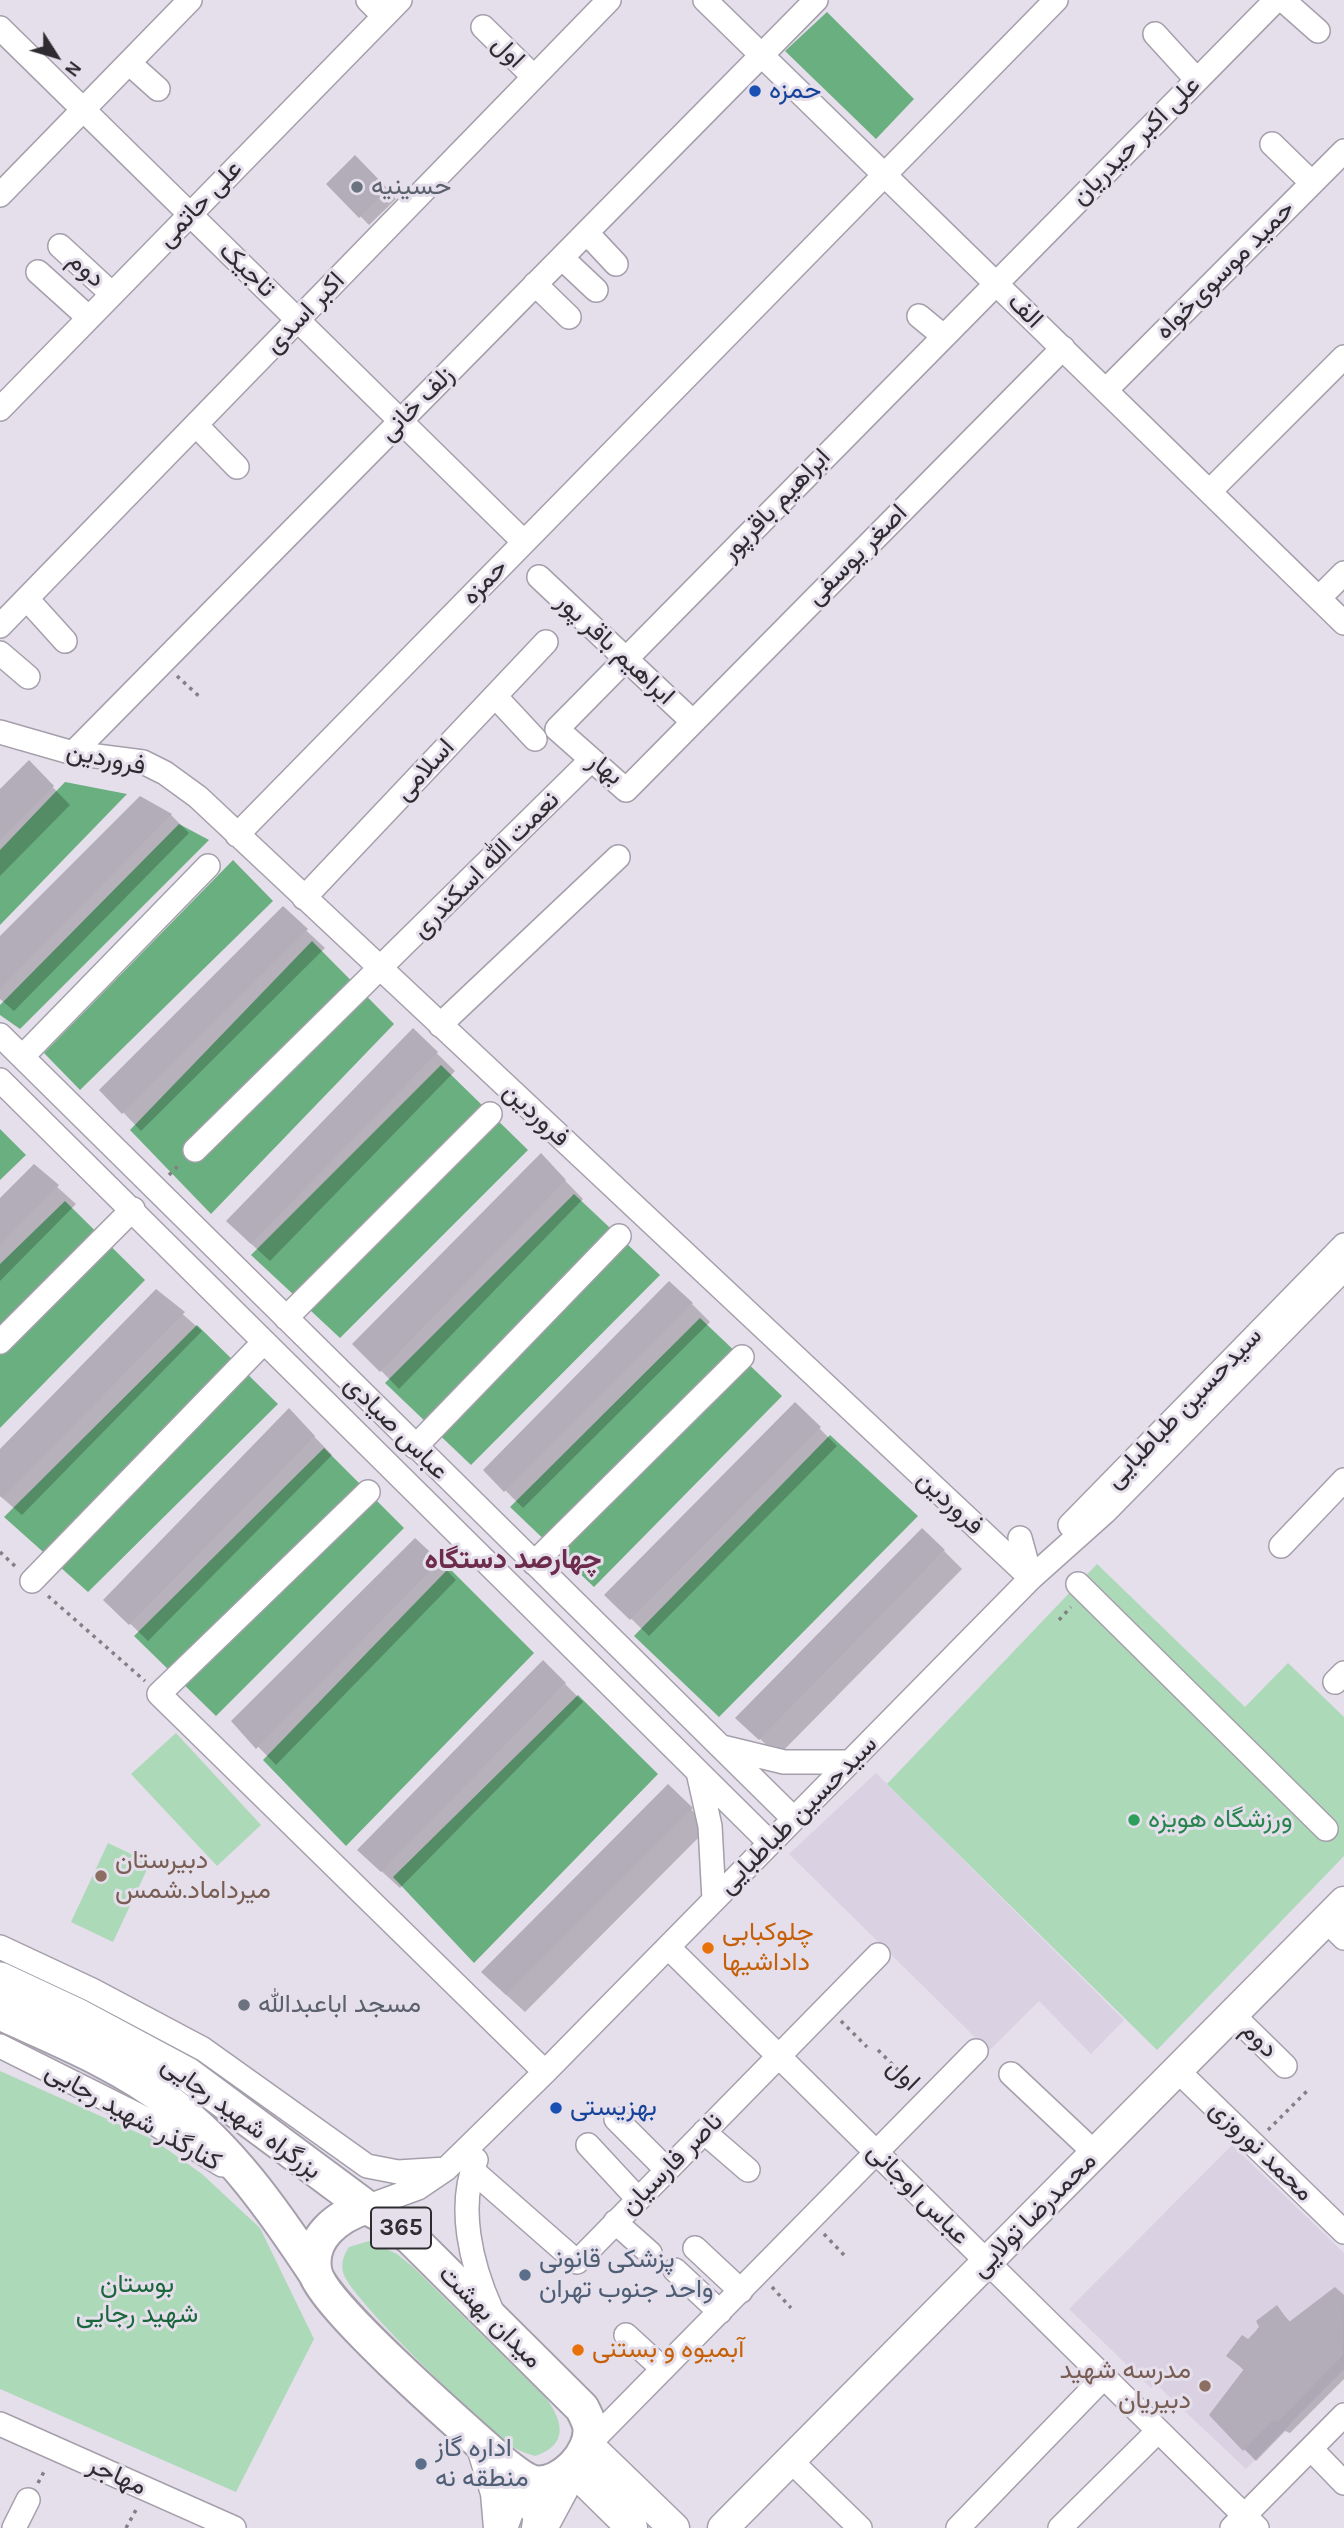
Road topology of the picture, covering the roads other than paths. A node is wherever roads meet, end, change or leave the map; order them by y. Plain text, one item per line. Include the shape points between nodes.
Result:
1 (190, 0) edge
2 (609, 0) edge
3 (705, 0) edge
4 (816, 0) edge
5 (1056, 0) edge
6 (1276, 0) edge
7 (1283, 0) edge
8 (384, 5) edge
9 (483, 27) dead end
10 (0, 28) edge
11 (1318, 31) dead end
12 (1155, 34) dead end
13 (762, 55) junction
14 (129, 63) junction
15 (534, 78) junction
16 (1197, 80) junction
17 (158, 89) dead end
18 (83, 110) junction
19 (1272, 144) dead end
20 (1344, 151) edge
21 (885, 174) junction
22 (1312, 183) junction
23 (0, 195) edge
24 (190, 214) junction
25 (587, 233) junction
26 (60, 246) dead end
27 (562, 258) junction
28 (616, 264) dead end
29 (38, 272) dead end
30 (995, 281) junction
31 (536, 285) junction
32 (596, 290) dead end
33 (112, 294) junction
34 (919, 316) dead end
35 (569, 317) dead end
36 (89, 318) junction
37 (298, 320) junction
38 (942, 335) junction
39 (1063, 348) junction
40 (1344, 357) edge
41 (1106, 390) junction
42 (0, 409) edge
43 (401, 421) junction
44 (196, 425) junction
45 (237, 467) dead end
46 (1210, 491) junction
47 (524, 542) junction
48 (1344, 573) edge
49 (539, 577) dead end
50 (1319, 598) junction
51 (27, 599) junction
52 (1344, 623) edge
53 (0, 626) edge
54 (65, 641) dead end
55 (546, 642) dead end
56 (0, 653) edge
57 (625, 658) junction
58 (28, 677) dead end
59 (495, 696) junction
60 (692, 721) junction
61 (557, 729) joint
62 (0, 732) edge
63 (535, 739) dead end
64 (73, 754) junction
65 (591, 760) junction
66 (652, 763) joint
67 (237, 835) junction
68 (618, 857) dead end
69 (208, 866) dead end
70 (304, 898) junction
71 (381, 970) junction
72 (440, 1025) junction
73 (0, 1035) edge
74 (24, 1055) junction
75 (1, 1082) edge
76 (490, 1114) dead end
77 (195, 1150) road end
78 (133, 1209) junction
79 (619, 1236) dead end
80 (1344, 1245) edge
81 (1344, 1269) edge
82 (286, 1318) junction
83 (0, 1342) edge
84 (264, 1342) junction
85 (742, 1357) dead end
86 (415, 1447) junction
87 (1344, 1480) edge
88 (368, 1492) dead end
89 (1101, 1504) junction
90 (1020, 1538) dead end
91 (1281, 1546) dead end
92 (534, 1563) junction
93 (1031, 1578) junction
94 (32, 1581) road end
95 (1078, 1584) dead end
96 (718, 1746) junction
97 (850, 1762) junction
98 (697, 1769) junction
99 (794, 1819) junction
100 (1326, 1829) dead end
101 (770, 1843) junction
102 (714, 1900) junction
103 (1338, 1920) edge
104 (0, 1947) edge
105 (668, 1947) junction
106 (878, 1955) dead end
107 (0, 1979) edge
108 (0, 2013) edge
109 (1233, 2015) junction
110 (0, 2046) edge
111 (976, 2051) dead end
112 (778, 2056) junction
113 (1285, 2066) dead end
114 (1178, 2071) junction
115 (545, 2072) junction
116 (1011, 2074) dead end
117 (616, 2119) dead end
118 (490, 2126) junction
119 (704, 2132) junction
120 (588, 2145) dead end
121 (876, 2153) junction
122 (1096, 2154) junction
123 (312, 2168) junction
124 (446, 2169) junction
125 (472, 2170) junction
126 (667, 2170) junction
127 (748, 2170) dead end
128 (638, 2199) junction
129 (366, 2207) junction
130 (271, 2210) junction
131 (615, 2222) junction
132 (1344, 2232) edge
133 (695, 2248) dead end
134 (650, 2253) dead end
135 (987, 2262) junction
136 (676, 2270) dead end
137 (316, 2273) junction
138 (741, 2291) junction
139 (720, 2312) junction
140 (496, 2322) junction
141 (626, 2335) dead end
142 (663, 2369) junction
143 (1104, 2377) junction
144 (1344, 2415) edge
145 (0, 2424) edge
146 (1158, 2431) junction
147 (481, 2444) junction
148 (1311, 2449) junction
149 (790, 2460) junction
150 (578, 2461) junction
151 (1344, 2483) edge
152 (28, 2500) road end
153 (1245, 2524) edge
154 (14, 2528) edge
155 (234, 2528) edge
156 (501, 2528) edge
157 (540, 2528) edge
158 (632, 2528) edge
159 (674, 2528) edge
160 (723, 2528) edge
161 (860, 2528) edge
162 (958, 2528) edge
163 (1060, 2528) edge

1 - 14 street
2 - 15 street, اکبر اسدی
3 - 13 street, الف
4 - 13 street, زلف خانی
5 - 21 street, حمزه
6 - 16 street, علی اکبر حیدریان
7 - 11 street
8 - 24 street, علی حاتمی
9 - 15 street, اول
10 - 18 street, تاجیک
12 - 16 street
13 - 21 street, الف
13 - 25 street, زلف خانی
14 - 17 street
14 - 18 street
15 - 37 street, اکبر اسدی
16 - 30 street, علی اکبر حیدریان
18 - 23 street
18 - 24 street, تاجیک
19 - 22 street
20 - 22 street, حمید موسوی‌خواه
21 - 30 street, الف
21 - 47 street, حمزه
22 - 41 street, حمید موسوی‌خواه
24 - 33 street, علی حاتمی
24 - 37 street, تاجیک
25 - 27 street, زلف خانی
25 - 28 street
26 - 33 street, دوم
27 - 31 street, زلف خانی
27 - 32 street
29 - 36 street
30 - 38 street, ابراهیم باقرپور
30 - 39 street, الف
31 - 35 street
31 - 43 street, زلف خانی
33 - 36 street, علی حاتمی
34 - 38 street
36 - 42 street, علی حاتمی
37 - 43 street, تاجیک
37 - 44 street, اکبر اسدی
38 - 57 street, ابراهیم باقرپور
39 - 41 street, الف
39 - 60 street, اصغر یوسفی
40 - 46 street
41 - 46 street, الف
43 - 47 street, تاجیک
43 - 64 street, زلف خانی
44 - 45 street
44 - 51 street, اکبر اسدی
46 - 50 street, الف
47 - 67 street, حمزه
48 - 50 street
49 - 57 street, ابراهیم باقر پور
50 - 52 street, الف
51 - 53 street, اکبر اسدی
51 - 54 street
55 - 59 street, اسلامی
56 - 58 street
57 - 60 street, ابراهیم باقر پور
57 - 61 street, ابراهیم باقرپور
59 - 63 street
59 - 70 street, اسلامی
60 - 66 street, اصغر یوسفی
61 - 65 street, بهار
62 - 64 street, فروردین
64 - 67 street, فروردین via 143,762 198,797
65 - 66 street, بهار via 626,790
65 - 71 street, نعمت الله اسکندری
67 - 70 street, فروردین
68 - 72 street
69 - 74 street
70 - 71 street, فروردین
71 - 72 street, فروردین
71 - 77 street, نعمت الله اسکندری
72 - 93 street, فروردین
73 - 74 street, عباس صیادی
74 - 82 street, عباس صیادی
75 - 78 street, عباس صیادی
76 - 82 street
78 - 83 street
78 - 84 street, عباس صیادی
79 - 86 street
80 - 89 street, سیدحسین طباطبایی
81 - 89 street, سیدحسین طباطبایی
82 - 86 street, عباس صیادی
84 - 94 street
84 - 98 street, عباس صیادی
85 - 92 street
86 - 92 street, عباس صیادی
87 - 91 street
88 - 115 street via 159,1694
89 - 93 street, سیدحسین طباطبایی via 1066,1530
90 - 93 street
92 - 96 street, عباس صیادی
93 - 97 street, سیدحسین طباطبایی
95 - 100 street
96 - 97 street via 784,1762
96 - 99 street, عباس صیادی
97 - 99 street, سیدحسین طباطبایی
98 - 101 street, عباس صیادی
98 - 102 street via 709,1815
99 - 101 street, سیدحسین طباطبایی
101 - 102 street, سیدحسین طباطبایی
102 - 105 street, سیدحسین طباطبایی
103 - 109 main road, محمدرضا تولایی
104 - 124 street via 203,2049 367,2166 398,2172
105 - 112 street, عباس اوجانی
105 - 115 street, سیدحسین طباطبایی
106 - 112 street, ناصر فارسیان
107 - 123 highway, بزرگراه شهید رجایی / 365 via 79,2015 187,2074
108 - 130 highway, بزرگراه شهید رجایی via 67,2043 169,2101 233,2161
109 - 113 street, دوم
109 - 114 main road, محمدرضا تولایی
110 - 130 street, کنارگذر شهید رجایی via 152,2122 216,2160
111 - 121 street
112 - 119 street, ناصر فارسیان
112 - 121 street, عباس اوجانی
114 - 122 main road, محمدرضا تولایی
114 - 132 street, محمد نوروزی
115 - 118 street, سیدحسین طباطبایی
116 - 122 street
117 - 126 street
118 - 124 street, سیدحسین طباطبایی
118 - 125 street
119 - 126 street, ناصر فارسیان
119 - 127 street
120 - 128 street
121 - 135 street, عباس اوجانی
121 - 138 street
122 - 135 main road, محمدرضا تولایی
123 - 129 highway, بزرگراه شهید رجایی / 365
123 - 130 highway via 326,2189 327,2211 310,2230
124 - 129 street, سیدحسین طباطبایی via 418,2188
125 - 131 street, ناصر فارسیان via 577,2262
125 - 140 street via 469,2242
126 - 128 street, ناصر فارسیان
128 - 131 street, ناصر فارسیان
129 - 137 highway, 365 via 340,2219 324,2234 314,2252
129 - 140 highway, میدان بهشت / 365 via 398,2226
130 - 137 highway, بزرگراه شهید رجایی
131 - 134 street
133 - 138 street
135 - 143 street, عباس اوجانی
135 - 149 main road, محمدرضا تولایی
136 - 139 street
137 - 147 highway via 355,2324
138 - 139 street
139 - 142 street
140 - 150 highway, میدان بهشت / 365 via 582,2408 590,2427
141 - 142 street
142 - 150 street
143 - 146 street, عباس اوجانی
143 - 162 street
144 - 148 street
145 - 155 street, مهاجر
146 - 153 street, عباس اوجانی
146 - 163 street
147 - 150 highway via 536,2483 550,2481
147 - 156 main road
148 - 151 street
148 - 153 street
149 - 160 main road, محمدرضا تولایی
149 - 161 street
150 - 157 main road
150 - 158 main road
150 - 159 main road
152 - 154 street
156 - 157 main road via 510,2507 521,2501 539,2514

